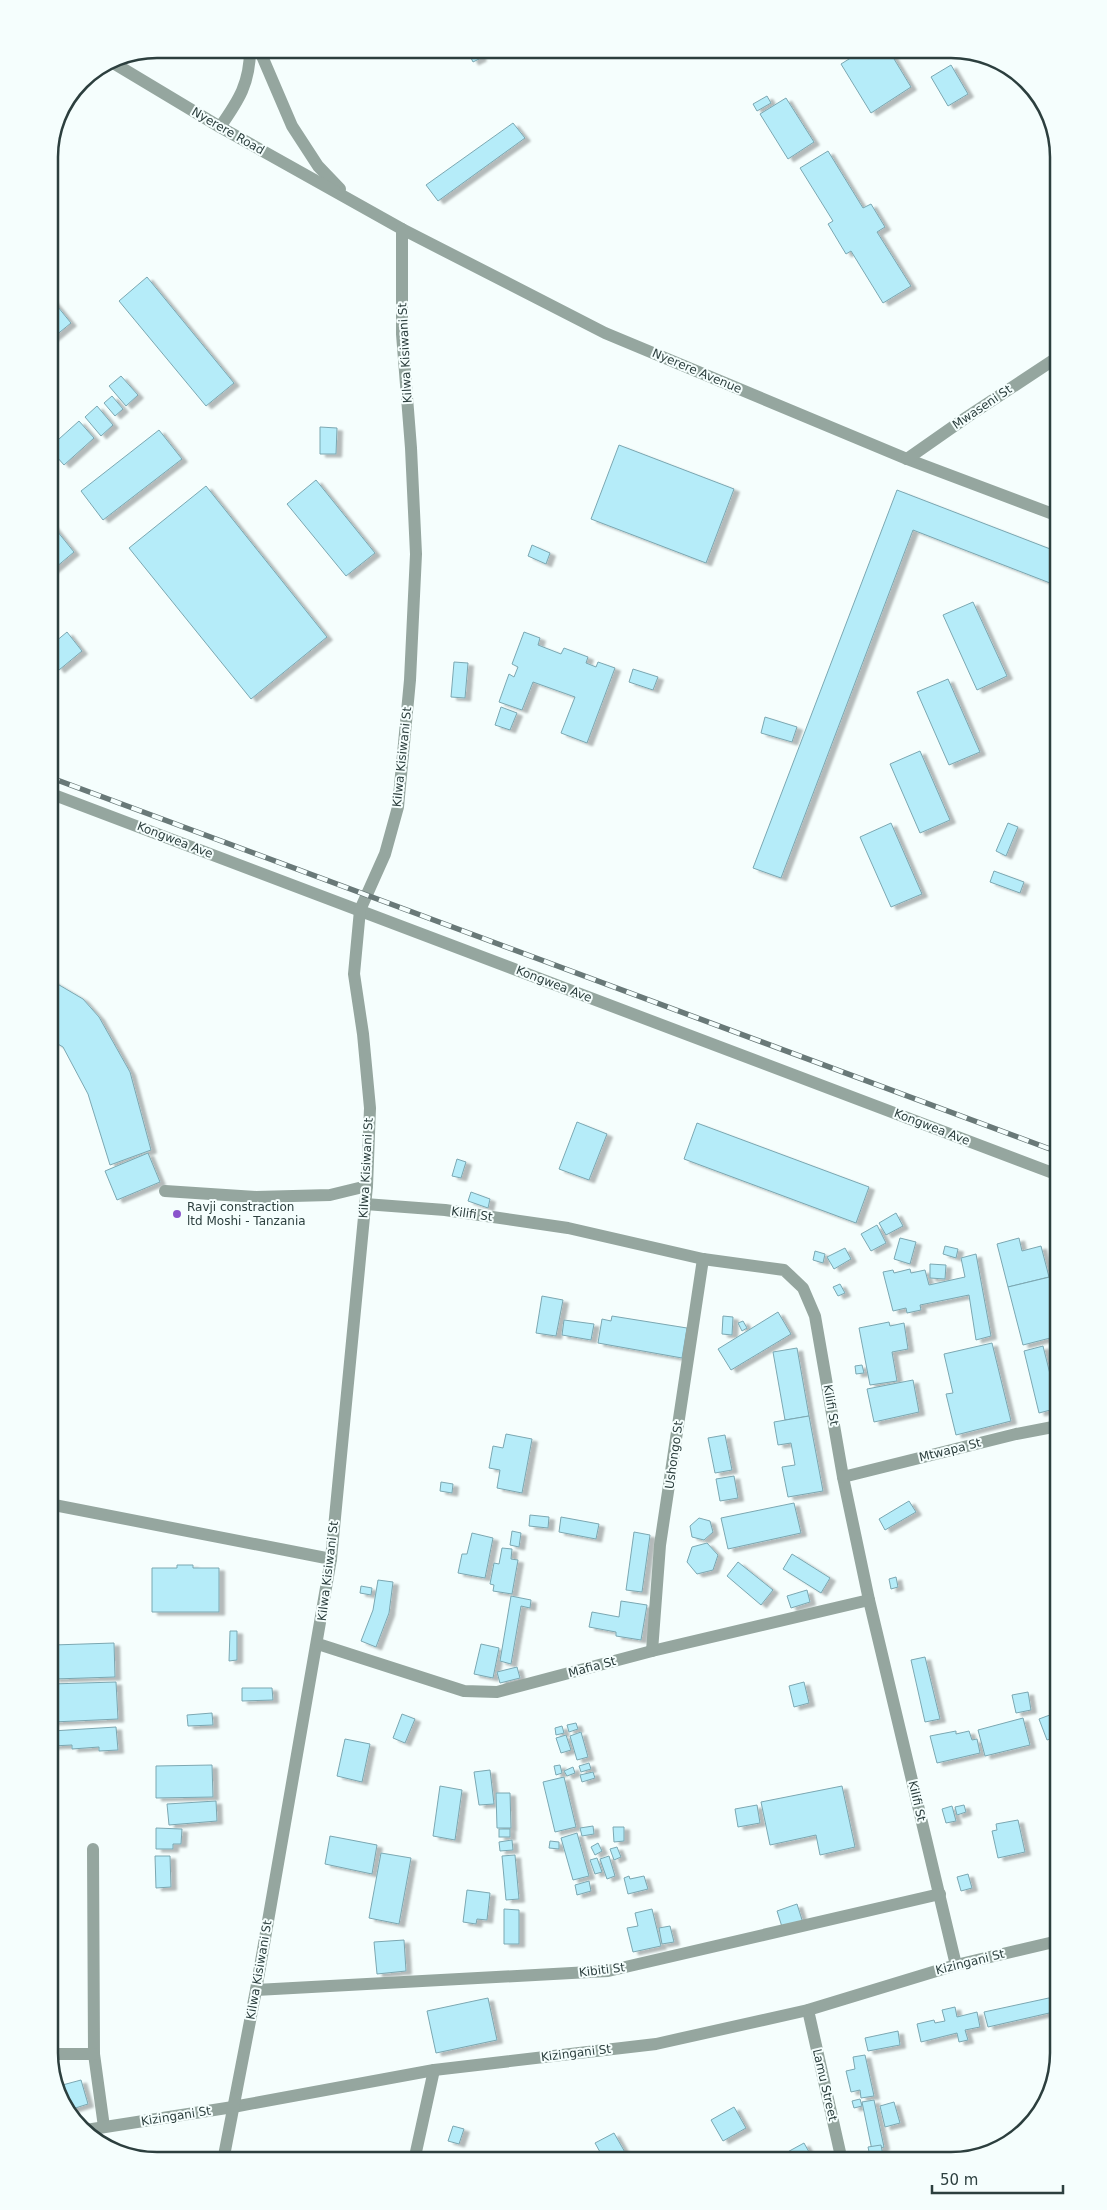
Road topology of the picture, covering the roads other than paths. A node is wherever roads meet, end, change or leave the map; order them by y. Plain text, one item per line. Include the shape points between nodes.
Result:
1 (250, 58) edge
2 (263, 58) edge
3 (118, 66) edge
4 (220, 127) junction
5 (349, 198) junction
6 (402, 229) junction
7 (1050, 362) edge
8 (907, 459) junction
9 (1050, 513) edge
10 (58, 796) edge
11 (360, 910) junction
12 (1050, 1172) edge
13 (367, 1186) junction
14 (165, 1191) dead end
15 (365, 1204) junction
16 (703, 1259) junction
17 (1050, 1428) edge
18 (843, 1477) junction
19 (58, 1506) edge
20 (331, 1559) junction
21 (869, 1600) junction
22 (318, 1644) junction
23 (652, 1651) junction
24 (93, 1849) dead end
25 (940, 1894) junction
26 (1050, 1943) edge
27 (956, 1965) junction
28 (256, 1990) junction
29 (808, 2010) junction
30 (58, 2054) edge
31 (94, 2054) junction
32 (434, 2070) junction
33 (233, 2107) junction
34 (104, 2127) junction
35 (92, 2129) edge
36 (225, 2152) edge
37 (416, 2152) edge
38 (840, 2152) edge

1 - 4 street via 245,87
2 - 5 street via 292,126 318,166
3 - 4 street, Nyerere Road
4 - 5 street, Nyerere Road
5 - 6 street, Nyerere Avenue
6 - 8 street, Nyerere Avenue via 606,333
6 - 11 street, Kilwa Kisiwani St via 402,334 416,554 410,680 398,807 385,854
7 - 8 street, Mwaseni St
8 - 9 street, Nyerere Avenue
10 - 11 street, Kongwea Ave
11 - 12 street, Kongwea Ave
11 - 13 street, Kilwa Kisiwani St via 354,974 370,1108
13 - 14 street via 330,1195 256,1197
13 - 15 street, Kilwa Kisiwani St
15 - 16 street, Kilifi St via 444,1210 568,1228
15 - 20 street, Kilwa Kisiwani St
16 - 18 street, Kilifi St via 784,1270 803,1288 815,1316
16 - 23 street, Ushongo St via 660,1545
17 - 18 street, Mtwapa St
18 - 21 street, Kilifi St
19 - 20 street
20 - 22 street, Kilwa Kisiwani St
21 - 23 street, Mafia St
21 - 25 street, Kilifi St
22 - 23 street, Mafia St via 464,1691 497,1692
22 - 28 street, Kilwa Kisiwani St
24 - 31 street
25 - 27 street, Kilifi St
25 - 28 street, Kibiti St via 608,1971
26 - 27 street, Kizingani St
27 - 29 street, Kizingani St
28 - 33 street, Kilwa Kisiwani St
29 - 32 street, Kizingani St via 656,2044
29 - 38 street, Lamu Street
30 - 31 street
31 - 34 street
32 - 33 street, Kizingani St
32 - 37 street
33 - 34 street, Kizingani St
33 - 36 street, Kilwa Kisiwani St
34 - 35 street, Kizingani St

